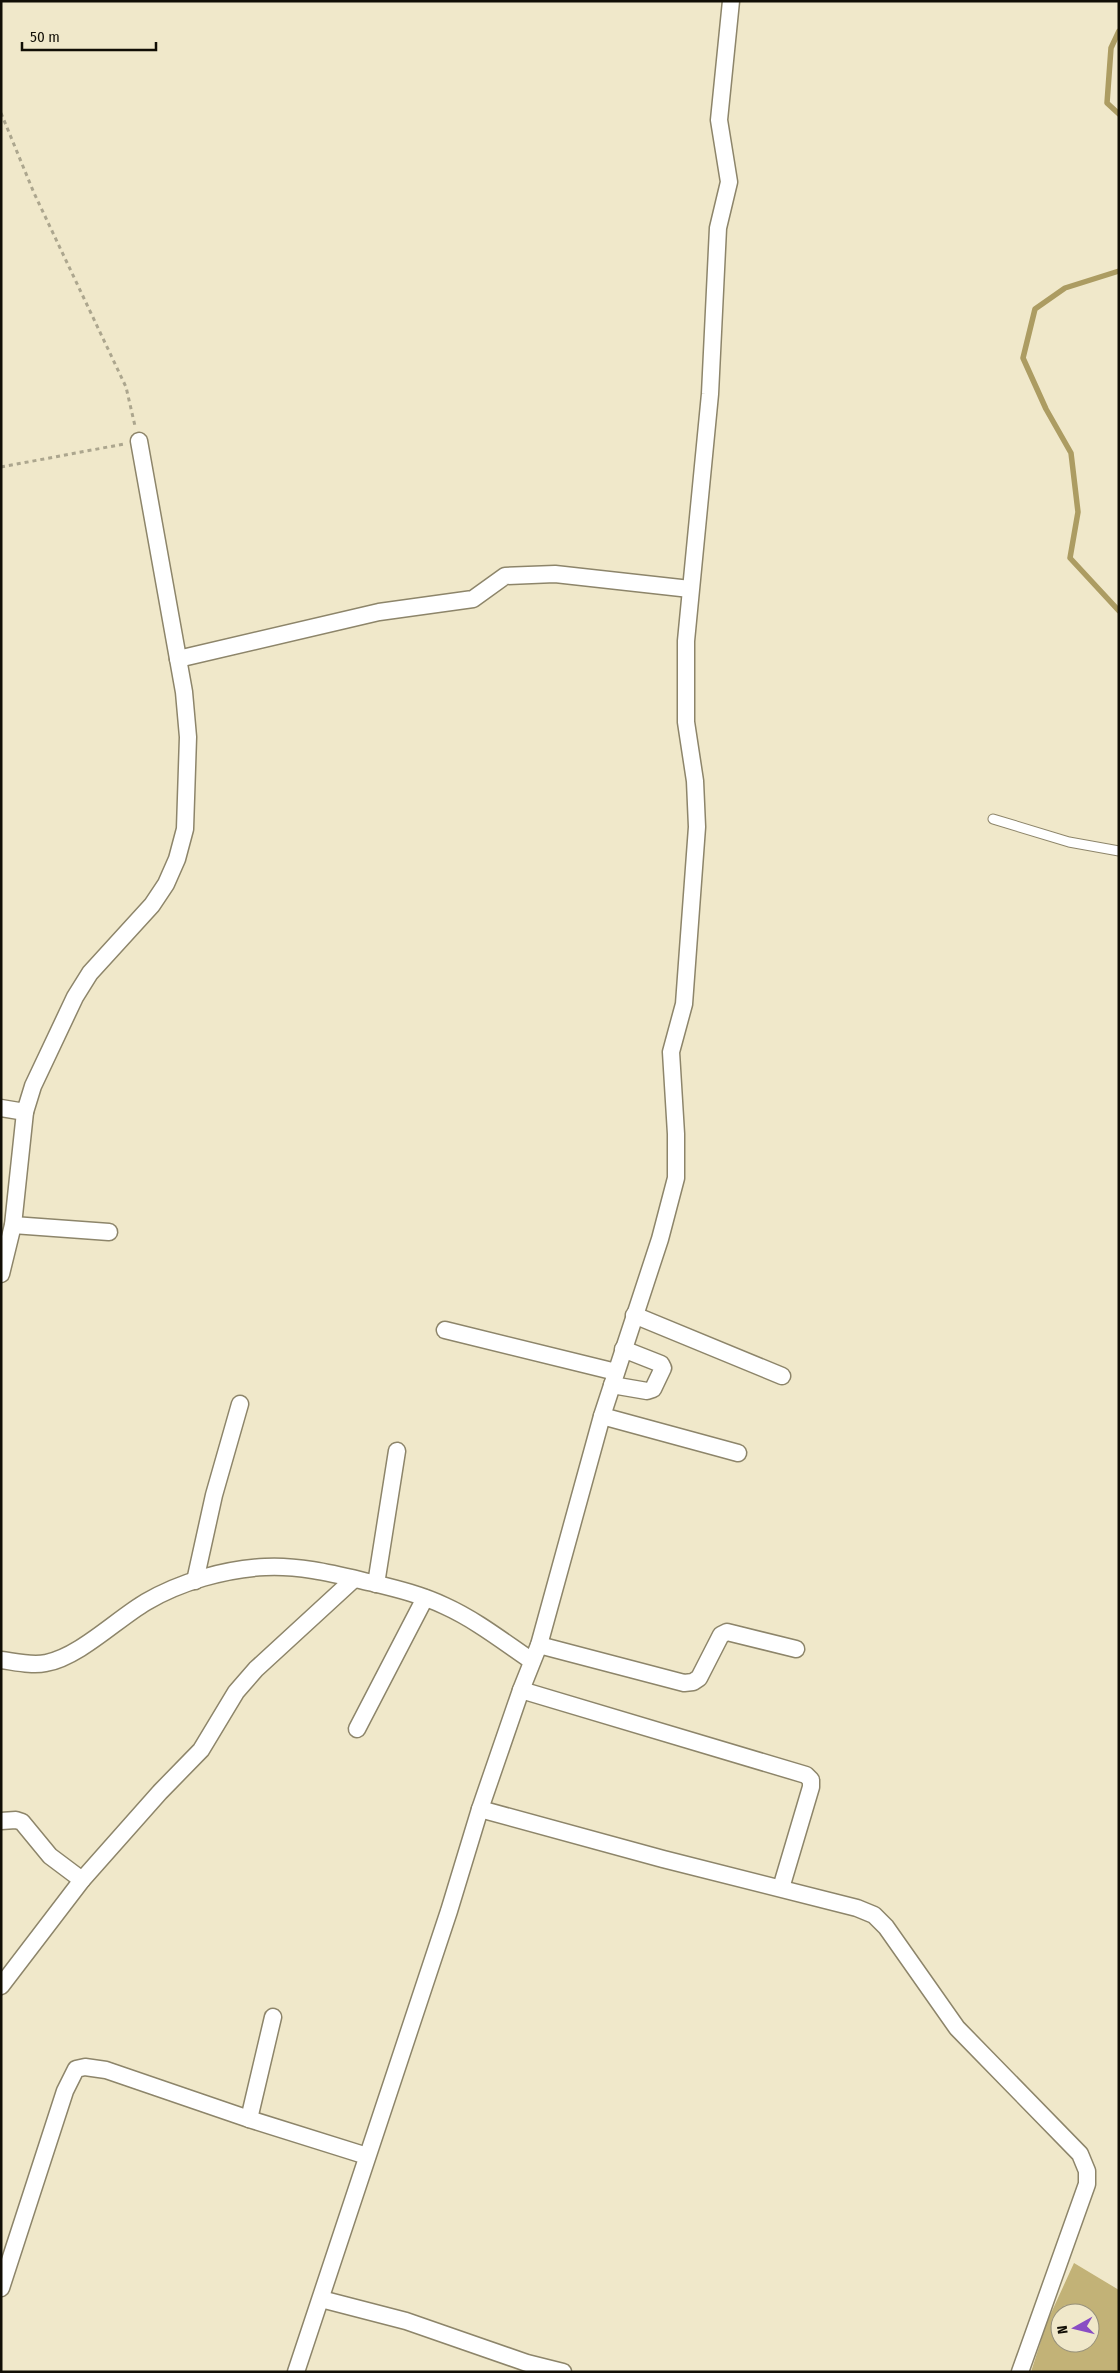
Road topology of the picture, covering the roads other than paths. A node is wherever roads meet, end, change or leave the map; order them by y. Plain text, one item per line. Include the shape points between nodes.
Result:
1 (731, 1) edge
2 (139, 441) road end
3 (690, 589) junction
4 (178, 659) junction
5 (993, 819) dead end
6 (1119, 851) edge
7 (1, 1108) edge
8 (25, 1112) junction
9 (13, 1225) junction
10 (109, 1232) dead end
11 (1, 1274) edge
12 (634, 1315) junction
13 (445, 1330) dead end
14 (624, 1349) junction
15 (782, 1376) dead end
16 (614, 1378) junction
17 (240, 1404) dead end
18 (602, 1416) junction
19 (397, 1451) dead end
20 (738, 1453) dead end
21 (354, 1578) junction
22 (195, 1580) junction
23 (376, 1584) junction
24 (425, 1598) junction
25 (539, 1645) junction
26 (796, 1649) dead end
27 (1, 1660) edge
28 (532, 1660) junction
29 (521, 1690) junction
30 (357, 1729) dead end
31 (480, 1808) junction
32 (1, 1821) edge
33 (82, 1880) junction
34 (781, 1888) junction
35 (1, 1986) edge
36 (273, 2017) dead end
37 (249, 2119) junction
38 (367, 2156) junction
39 (1, 2288) edge
40 (321, 2299) junction
41 (296, 2372) edge
42 (563, 2372) edge
43 (1020, 2372) edge

1 - 3 street via 719,120 729,182 718,228 710,394
2 - 4 street
3 - 4 street via 555,574 505,576 473,599 371,614
3 - 12 street via 686,722 695,781 697,827 684,1004 670,1052 676,1178 660,1239
4 - 8 street via 188,737 186,828 177,859 152,905 90,973 75,997 33,1086
5 - 6 lane via 1069,842
7 - 8 street
8 - 9 street
9 - 10 street
9 - 11 street
12 - 14 street
12 - 15 street
13 - 16 street
14 - 16 street
14 - 16 street via 661,1364 663,1368 653,1389 647,1391
16 - 18 street
17 - 22 street via 214,1495
18 - 20 street
18 - 25 street
19 - 23 street
21 - 22 street via 318,1571 265,1567
21 - 23 street
21 - 33 street via 256,1669 236,1692 201,1750
22 - 27 street via 146,1602 58,1659 36,1664
23 - 24 street
24 - 28 street via 446,1606
24 - 30 street
25 - 26 street via 684,1683 699,1678 721,1634 727,1632
25 - 28 street
28 - 29 street
29 - 31 street
29 - 34 street via 806,1775 812,1787
31 - 34 street
31 - 38 street
32 - 33 street via 22,1822 50,1856
33 - 35 street
34 - 43 street via 874,1915 958,2028 1080,2154 1087,2171 1087,2184
36 - 37 street
37 - 38 street
37 - 39 street via 106,2070 76,2069 65,2091
38 - 40 street
40 - 41 street
40 - 42 street via 406,2321 527,2363

